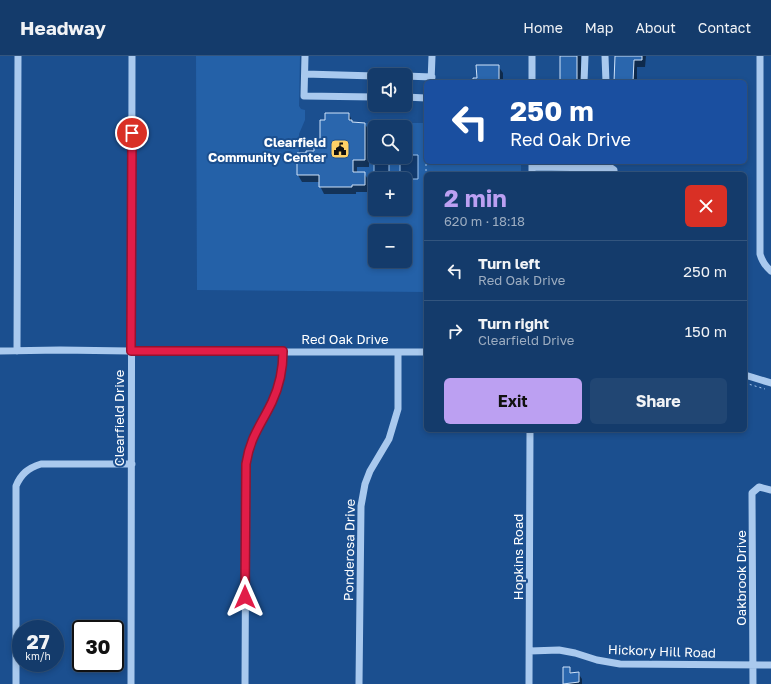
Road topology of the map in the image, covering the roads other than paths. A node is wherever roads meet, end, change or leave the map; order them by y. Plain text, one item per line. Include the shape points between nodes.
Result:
1 (18, 56) edge
2 (132, 56) edge
3 (306, 56) edge
4 (432, 56) edge
5 (532, 56) edge
6 (585, 56) edge
7 (605, 56) edge
8 (760, 56) edge
9 (305, 74) junction
10 (368, 76) edge
11 (412, 77) edge
12 (431, 79) edge
13 (532, 80) edge
14 (584, 80) edge
15 (606, 80) edge
16 (368, 97) edge
17 (412, 97) edge
18 (424, 98) edge
19 (532, 168) edge
20 (614, 172) edge
21 (771, 271) edge
22 (0, 351) edge
23 (17, 351) junction
24 (131, 351) junction
25 (283, 351) junction
26 (398, 352) junction
27 (424, 352) edge
28 (747, 376) edge
29 (771, 382) edge
30 (530, 432) edge
31 (132, 464) junction
32 (771, 490) edge
33 (530, 651) junction
34 (753, 665) junction
35 (771, 665) edge
36 (16, 684) edge
37 (131, 684) edge
38 (245, 684) edge
39 (359, 684) edge
40 (530, 684) edge
41 (753, 684) edge

1 - 23 street
2 - 24 street, Clearfield Drive
3 - 9 street
4 - 12 street
5 - 13 street
6 - 14 street
7 - 15 street
8 - 21 street via 760,254 762,261
9 - 10 street
9 - 16 street via 304,96
11 - 12 street
17 - 18 street
19 - 20 street via 612,168
22 - 23 street, Red Oak Drive
23 - 24 street, Red Oak Drive
24 - 25 street, Red Oak Drive
24 - 31 street, Clearfield Drive
25 - 26 street, Red Oak Drive
25 - 38 street via 283,369 278,385 251,441 246,464
26 - 27 street, Red Oak Drive
26 - 39 street, Ponderosa Drive via 398,409 389,439 370,471 360,506
28 - 29 street
30 - 33 street, Hopkins Road
31 - 36 street via 41,464 27,470 19,480 16,486
31 - 37 street, Clearfield Drive
32 - 34 street, Oakbrook Drive via 759,487 752,493
33 - 34 street, Hickory Hill Road via 559,650 620,664
33 - 40 street, Hopkins Road
34 - 35 street, Hickory Hill Road
34 - 41 street, Oakbrook Drive

